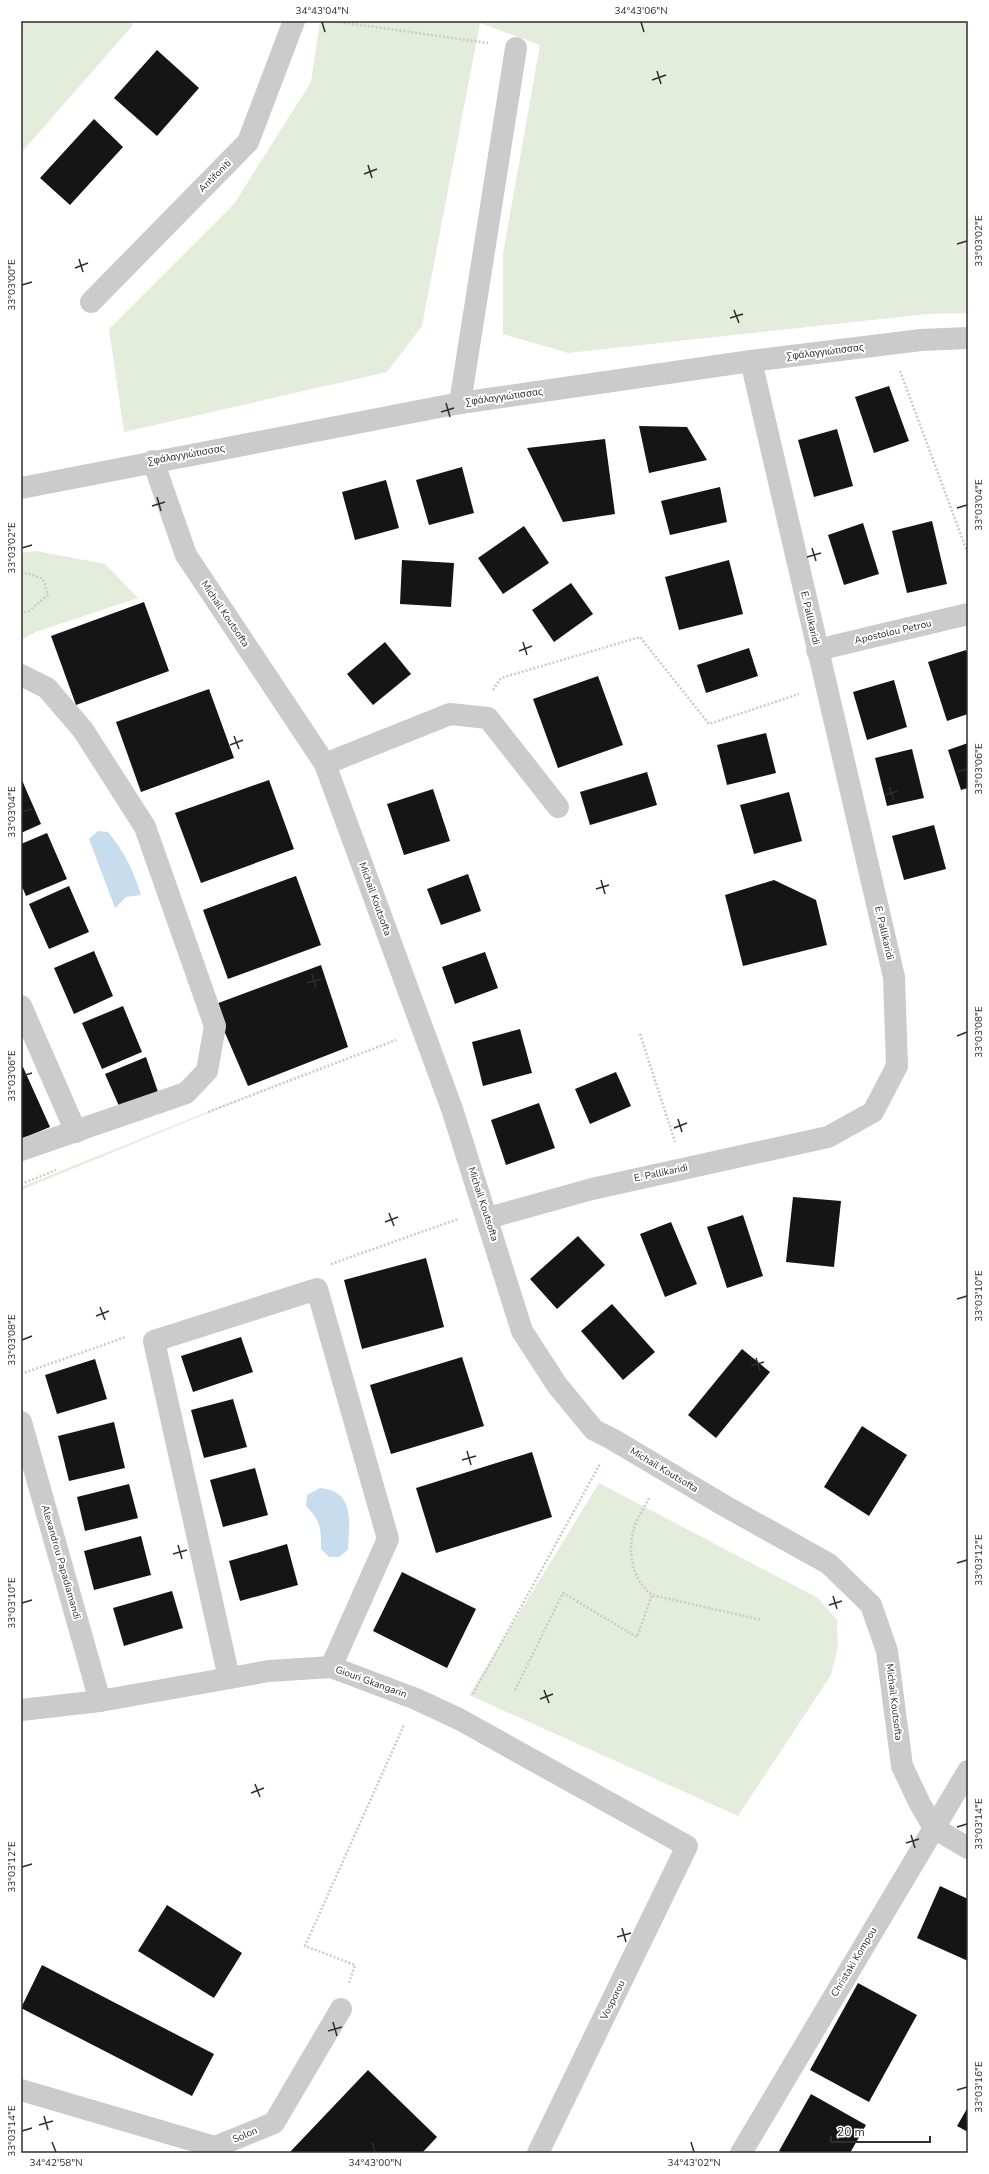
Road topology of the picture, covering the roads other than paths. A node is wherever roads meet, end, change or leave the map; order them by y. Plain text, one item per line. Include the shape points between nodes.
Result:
1 (294, 21) edge
2 (516, 48) road end
3 (91, 302) dead end
4 (968, 338) edge
5 (751, 362) junction
6 (460, 403) junction
7 (153, 461) junction
8 (21, 488) edge
9 (968, 614) edge
10 (817, 650) junction
11 (21, 675) edge
12 (325, 764) junction
13 (558, 807) dead end
14 (21, 1006) edge
15 (76, 1132) junction
16 (21, 1150) edge
17 (488, 1218) junction
18 (21, 1422) edge
19 (331, 1667) junction
20 (229, 1678) junction
21 (100, 1701) junction
22 (21, 1710) edge
23 (968, 1771) edge
24 (934, 1828) junction
25 (687, 1846) joint
26 (968, 1848) edge
27 (342, 2009) road end
28 (21, 2090) edge
29 (538, 2153) edge
30 (741, 2153) edge

1 - 3 street, Antifoniti via 248,142
2 - 6 street
4 - 5 street, Σφάλαγγιώτισσας via 890,344
5 - 6 street, Σφάλαγγιώτισσας
5 - 10 street, E. Pallikaridi
6 - 7 street, Σφάλαγγιώτισσας
7 - 8 street, Σφάλαγγιώτισσας
7 - 12 street, Michail Koutsofta via 186,555
9 - 10 street, Apostolou Petrou
10 - 17 street, E. Pallikaridi via 894,977 897,1066 873,1112 828,1137 592,1188
11 - 15 street via 47,688 83,730 145,827 215,1026 207,1071 186,1093
12 - 13 street via 450,714 488,718
12 - 17 street, Michail Koutsofta via 452,1109
14 - 15 street
15 - 16 street
17 - 24 street, Michail Koutsofta via 522,1331 556,1385 594,1430 829,1564 871,1605 887,1651 902,1766
18 - 21 street, Alexandrou Papadiamandi
19 - 20 street, Giouri Gkangarin via 270,1671
19 - 20 street via 388,1539 317,1289 154,1341
19 - 25 street, Giouri Gkangarin via 416,1698 459,1719
20 - 21 street, Giouri Gkangarin
21 - 22 street, Giouri Gkangarin
23 - 24 street, Christaki Kompou
24 - 26 street
24 - 30 street, Christaki Kompou
25 - 29 street, Vosporou
27 - 28 street, Solon via 274,2123 215,2147

